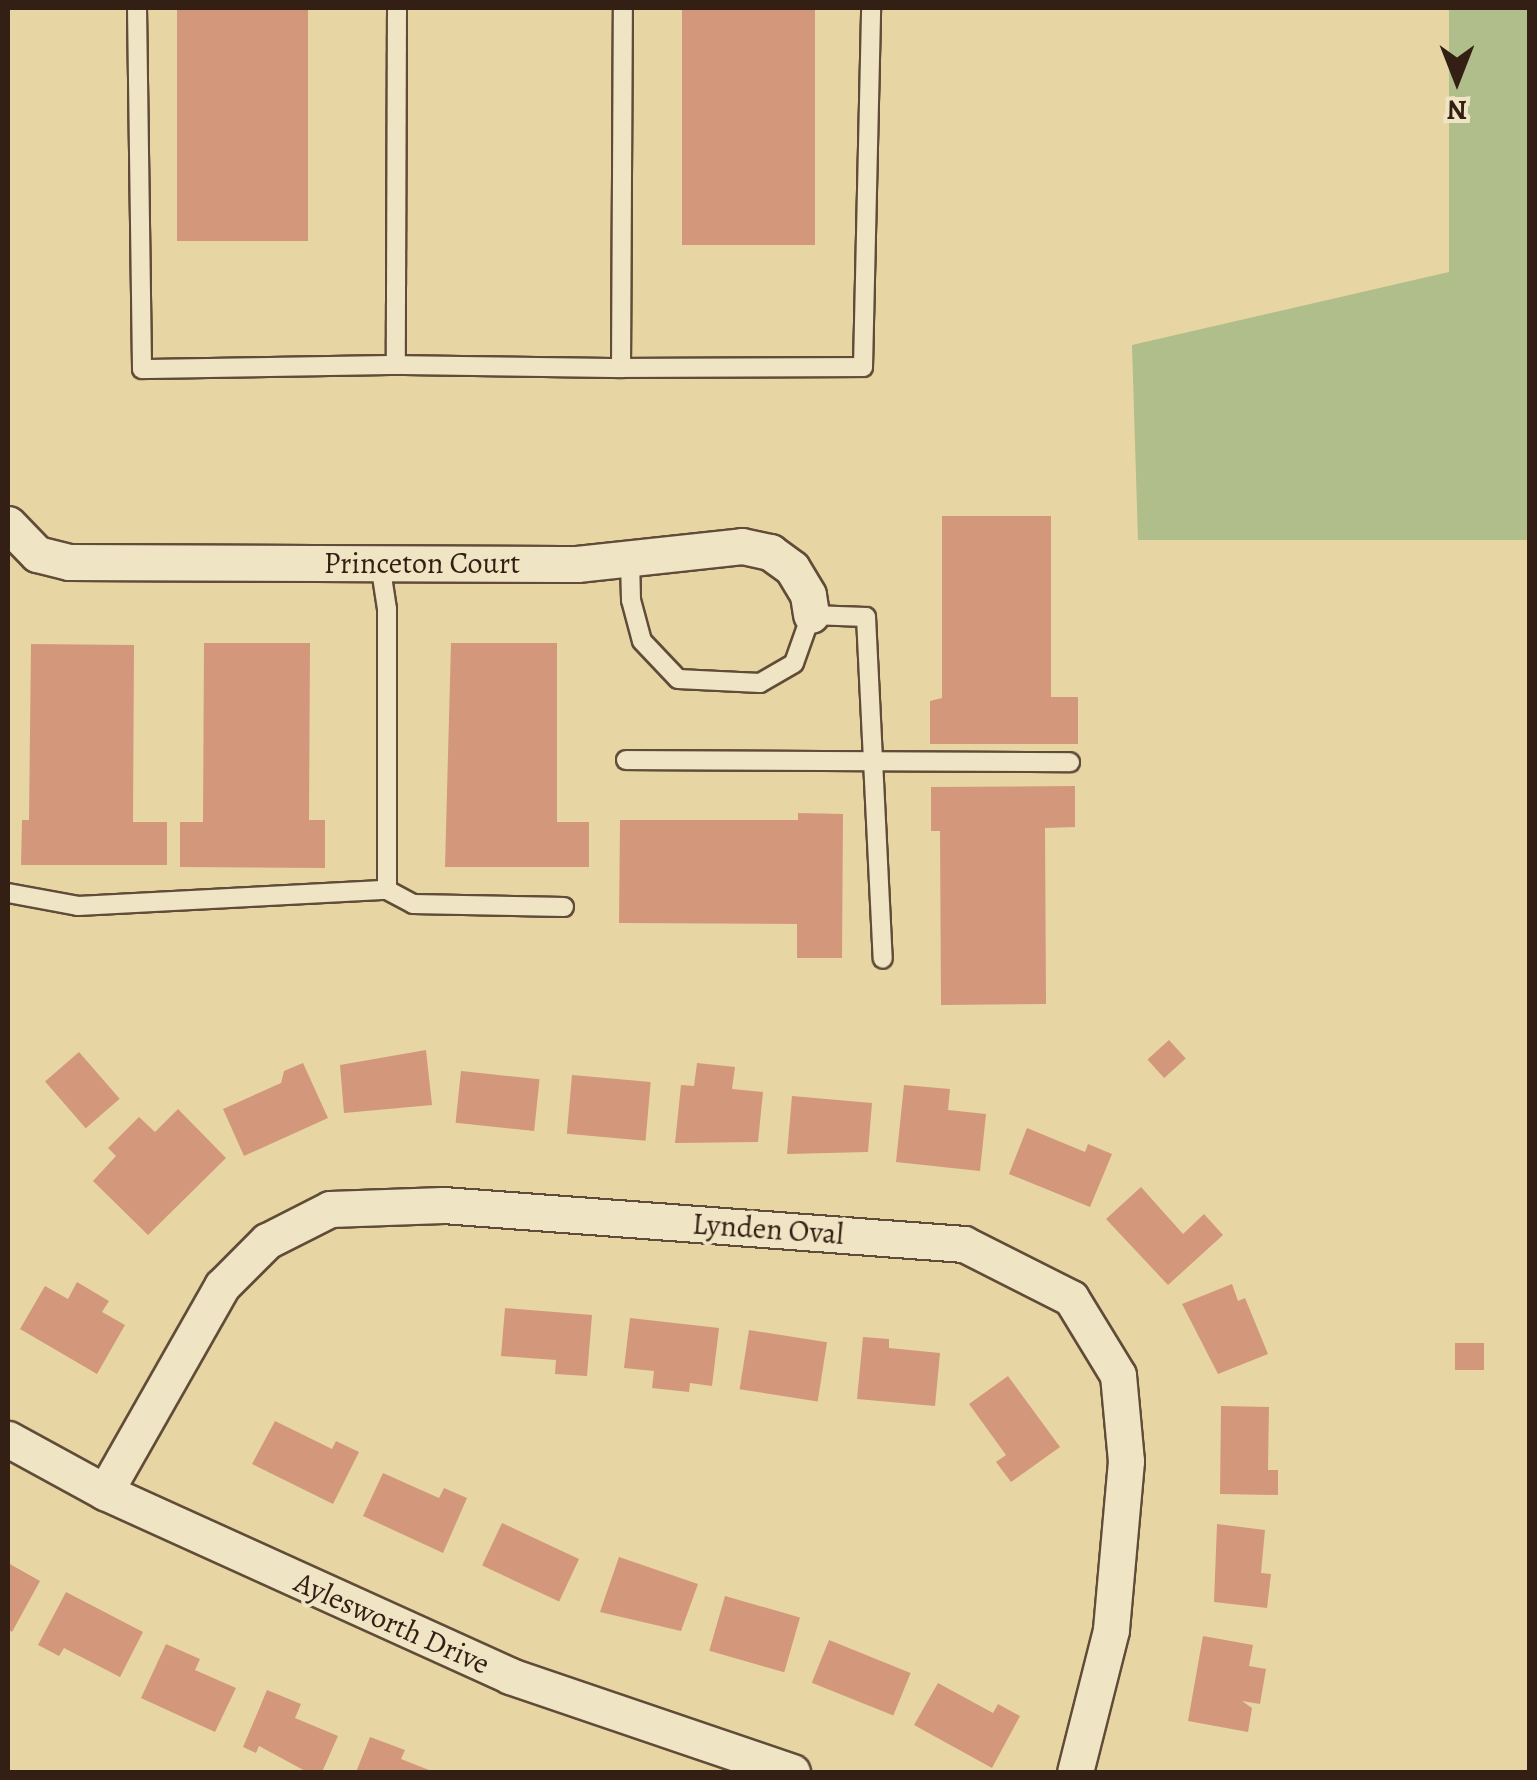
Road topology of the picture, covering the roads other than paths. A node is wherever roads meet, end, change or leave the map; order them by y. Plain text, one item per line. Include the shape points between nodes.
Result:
1 (137, 8) edge
2 (396, 8) edge
3 (623, 8) edge
4 (871, 8) edge
5 (396, 365) junction
6 (622, 368) junction
7 (10, 536) edge
8 (630, 559) junction
9 (380, 563) junction
10 (811, 615) junction
11 (626, 760) dead end
12 (873, 761) junction
13 (1070, 762) dead end
14 (387, 890) junction
15 (8, 893) edge
16 (564, 907) dead end
17 (884, 959) dead end
18 (8, 1438) edge
19 (105, 1492) junction
20 (792, 1772) edge
21 (1075, 1772) edge

1 - 5 lane via 142,368
2 - 5 lane
3 - 6 lane
4 - 6 lane via 863,367
5 - 6 lane
7 - 9 street, Princeton Court via 37,554 68,562
8 - 9 street, Princeton Court
8 - 10 street, Princeton Court via 718,547 770,552 802,580
8 - 10 lane via 630,600 642,641 678,679 741,684 776,676 805,644
9 - 14 lane via 387,609
10 - 12 lane via 866,617
11 - 12 lane
12 - 13 lane
12 - 17 lane
14 - 15 lane via 78,906
14 - 16 lane via 413,904
18 - 19 street, Aylesworth Drive
19 - 20 street, Aylesworth Drive via 510,1676
19 - 21 street, Lynden Oval via 222,1286 267,1241 330,1209 443,1205 964,1244 1071,1298 1118,1375 1126,1461 1111,1630

